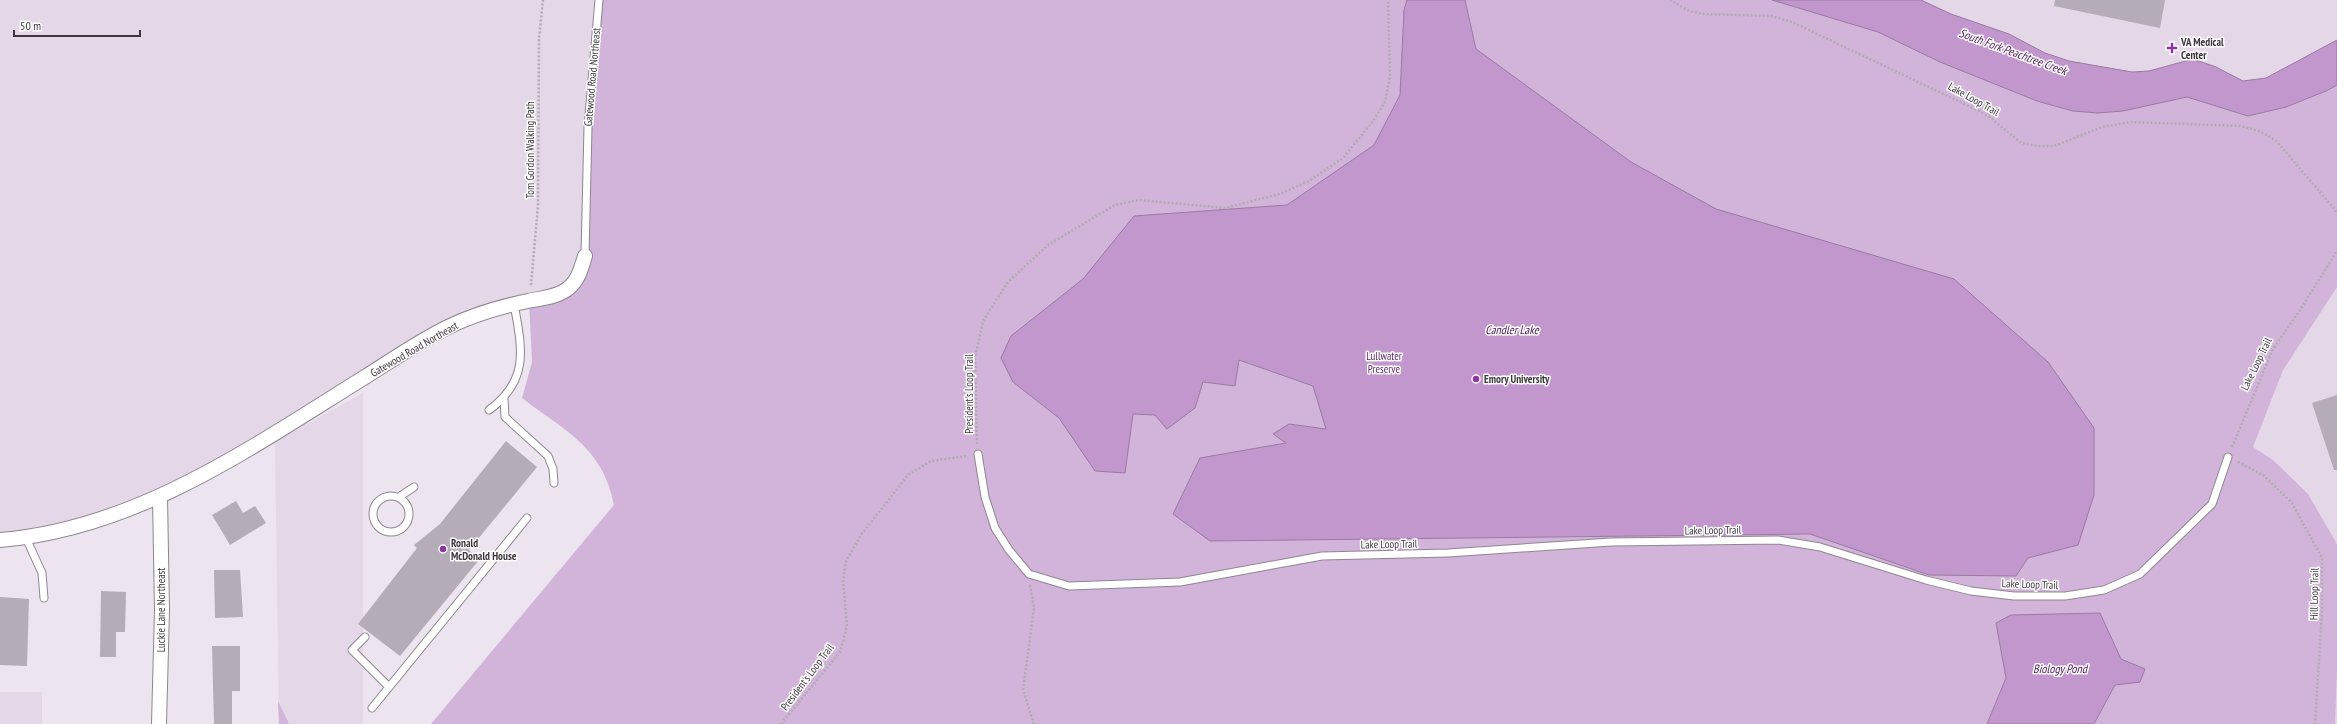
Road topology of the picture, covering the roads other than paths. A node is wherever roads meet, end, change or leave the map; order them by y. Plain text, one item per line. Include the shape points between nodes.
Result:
1 (599, 0) edge
2 (585, 256) joint
3 (514, 304) junction
4 (504, 399) junction
5 (489, 410) dead end
6 (978, 454) road end
7 (2228, 457) road end
8 (554, 483) dead end
9 (414, 487) dead end
10 (160, 497) junction
11 (399, 497) junction
12 (527, 518) dead end
13 (26, 538) junction
14 (0, 540) edge
15 (44, 598) dead end
16 (365, 637) dead end
17 (389, 687) junction
18 (372, 708) dead end
19 (159, 724) edge

1 - 2 lane, Gatewood Road Northeast via 588,127
2 - 3 street, Gatewood Road Northeast via 579,276 567,289 555,296
3 - 4 lane via 521,343 520,364 516,380
3 - 10 street, Gatewood Road Northeast via 491,310 445,329 219,466
4 - 5 lane
4 - 8 lane via 505,417 548,456 553,469
6 - 7 lane, Lake Loop Trail via 984,497 994,528 1008,550 1028,574 1069,586 1180,582 1322,556 1448,554 1611,542 1778,540 1820,547 1926,580 2014,596 2065,596 2104,590 2140,574 2212,504
9 - 11 lane
10 - 13 street, Gatewood Road Northeast via 86,525
10 - 19 street, Luckie Lane Northeast via 162,610
11 - 11 lane via 387,496 378,500 374,506 374,519 379,527 389,532 396,531 409,517 408,508
12 - 17 lane
13 - 14 street, Gatewood Road Northeast
13 - 15 lane via 42,573
16 - 17 lane via 352,650
17 - 18 lane

